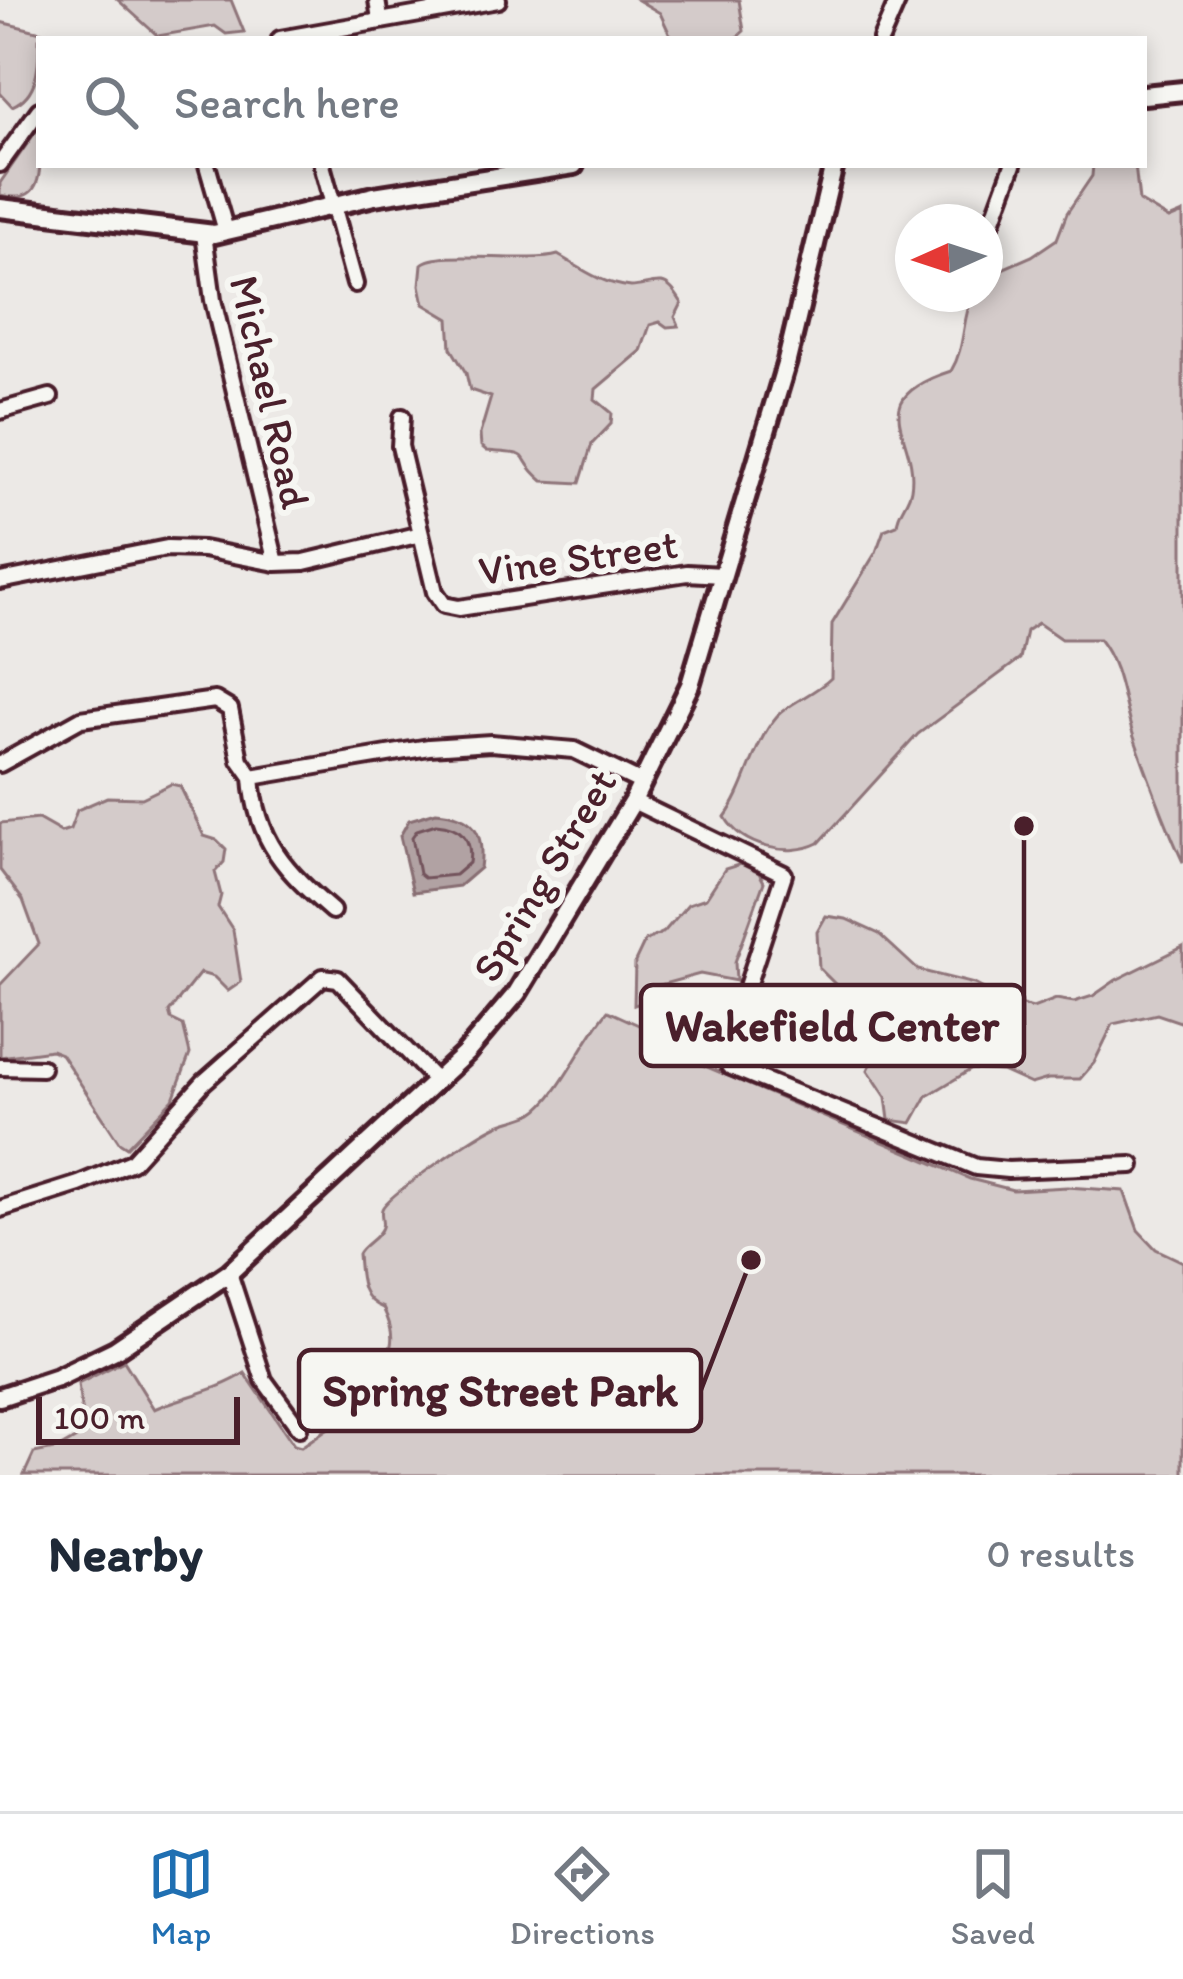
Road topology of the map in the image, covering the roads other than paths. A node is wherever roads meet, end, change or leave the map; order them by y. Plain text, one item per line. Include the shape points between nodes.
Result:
1 (377, 0) edge
2 (498, 0) edge
3 (898, 0) edge
4 (380, 19) junction
5 (287, 36) edge
6 (881, 36) edge
7 (1183, 91) edge
8 (1147, 95) edge
9 (36, 114) edge
10 (0, 164) edge
11 (208, 168) edge
12 (323, 168) edge
13 (556, 168) edge
14 (833, 168) edge
15 (1011, 168) edge
16 (336, 204) junction
17 (998, 204) edge
18 (0, 208) edge
19 (226, 231) junction
20 (204, 234) junction
21 (356, 284) dead end
22 (50, 398) dead end
23 (0, 411) edge
24 (402, 417) dead end
25 (421, 534) junction
26 (276, 563) junction
27 (722, 575) junction
28 (0, 581) edge
29 (0, 764) edge
30 (252, 777) junction
31 (637, 792) junction
32 (332, 910) dead end
33 (0, 1066) edge
34 (42, 1068) dead end
35 (436, 1082) junction
36 (1132, 1165) dead end
37 (0, 1209) edge
38 (229, 1273) junction
39 (0, 1397) edge
40 (298, 1428) dead end

1 - 4 street
2 - 4 street
3 - 6 street
4 - 5 street
7 - 8 street
9 - 10 street
11 - 19 street
12 - 16 street
13 - 16 street
14 - 27 street, Spring Street via 787,361
15 - 17 street
16 - 19 street
16 - 21 street
18 - 20 street
19 - 20 street
20 - 26 street, Michael Road
22 - 23 street
24 - 25 street via 400,446
25 - 26 street
25 - 27 street, Vine Street via 435,592 459,608 687,573
26 - 28 street via 167,548
27 - 31 street, Spring Street via 690,686
29 - 30 street via 81,718 215,700 230,709 240,760
30 - 31 street via 491,743 574,750
30 - 32 street via 277,858
31 - 35 street, Spring Street via 517,993
31 - 36 street via 784,874 726,1062 976,1167
33 - 34 street
35 - 37 street via 328,976 204,1082 132,1162
35 - 38 street, Spring Street
38 - 39 street, Spring Street via 116,1351
38 - 40 street via 264,1380

